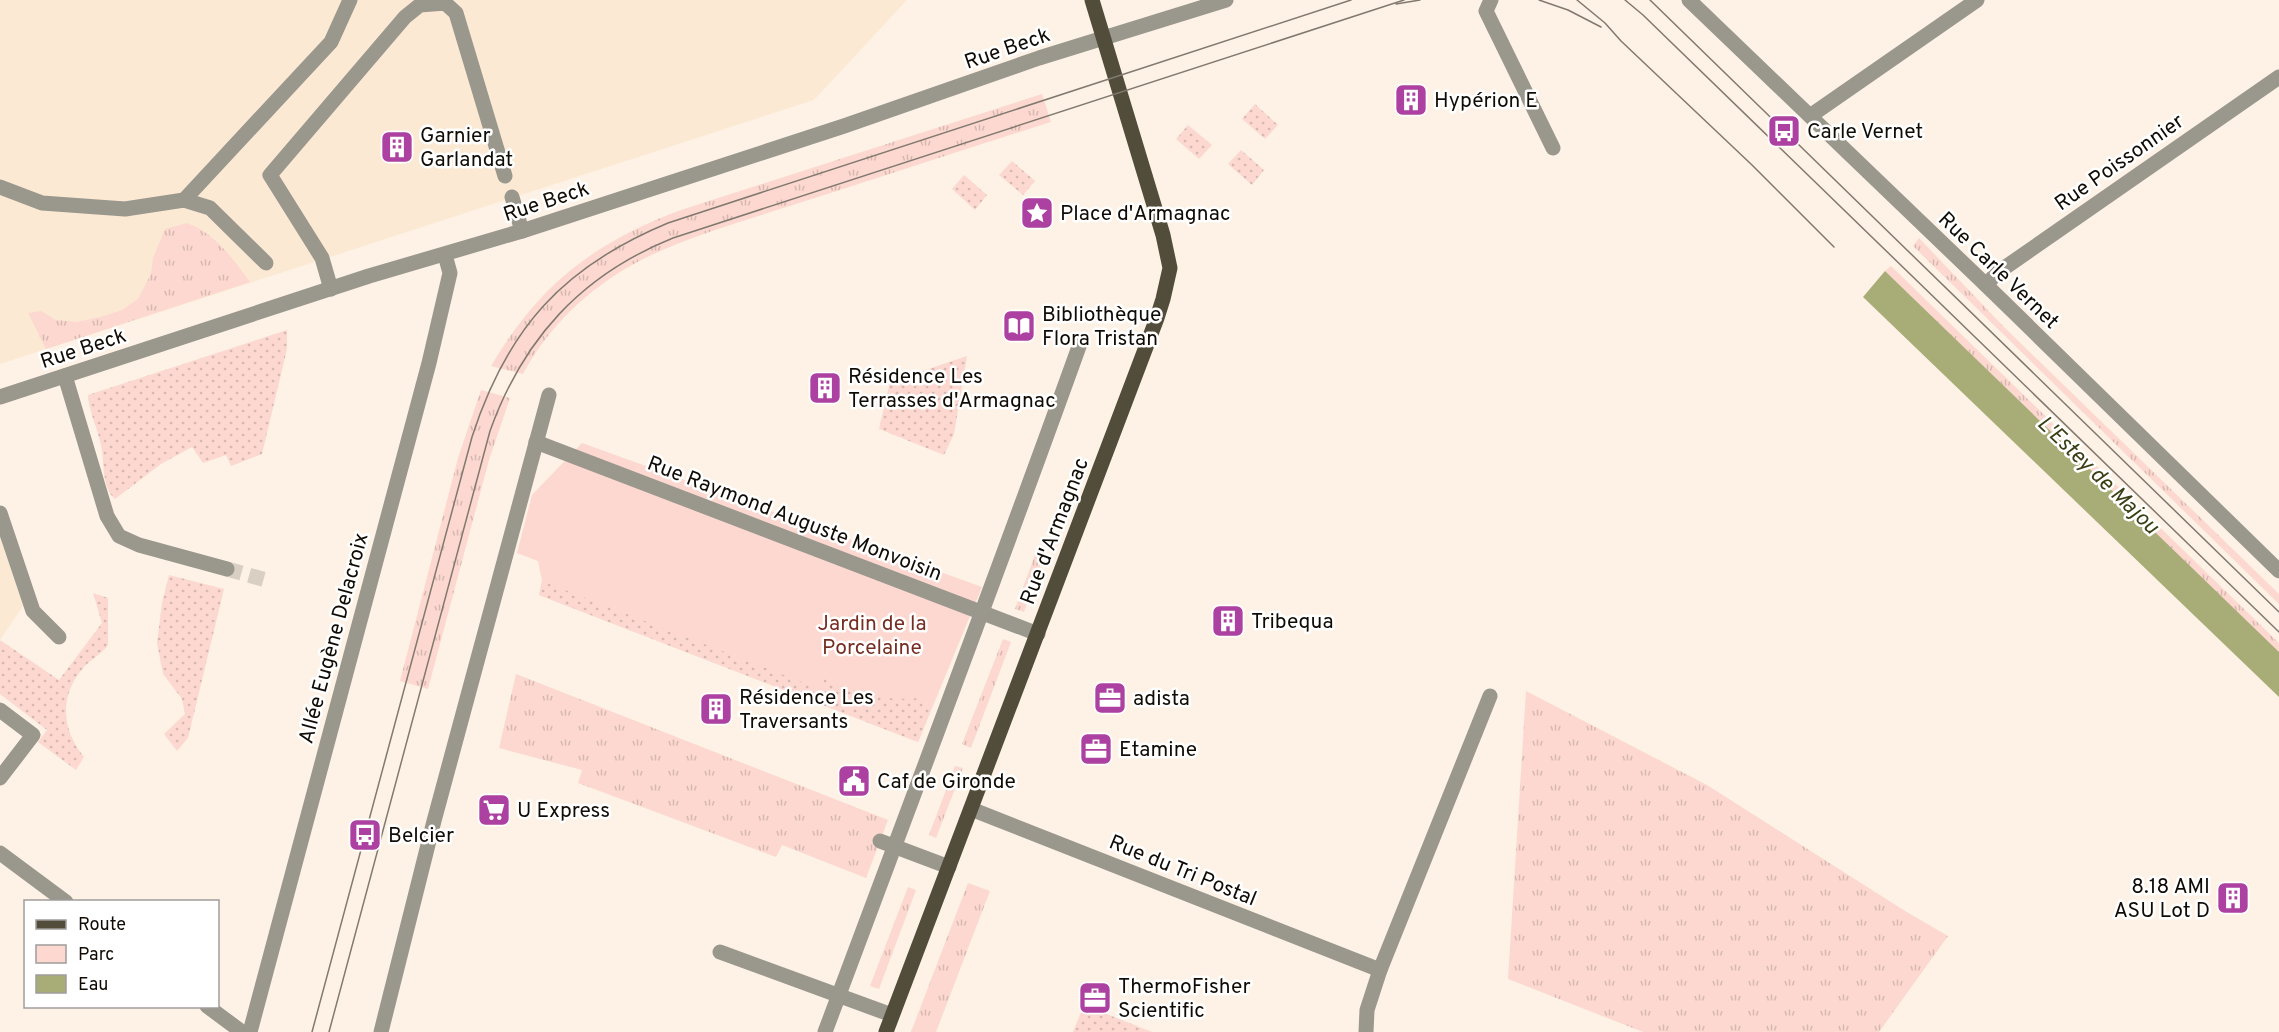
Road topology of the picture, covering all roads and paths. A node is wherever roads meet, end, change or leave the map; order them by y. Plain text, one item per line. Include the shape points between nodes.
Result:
1 (350, 0) edge
2 (1092, 0) edge
3 (1226, 0) edge
4 (1491, 0) edge
5 (1689, 0) edge
6 (1977, 0) edge
7 (1103, 37) junction
8 (2279, 77) edge
9 (1810, 116) junction
10 (1553, 148) dead end
11 (505, 176) dead end
12 (0, 187) edge
13 (512, 197) dead end
14 (184, 200) junction
15 (522, 231) junction
16 (445, 255) junction
17 (266, 263) dead end
18 (1986, 285) junction
19 (331, 289) junction
20 (1081, 341) dead end
21 (65, 376) junction
22 (549, 395) dead end
23 (0, 397) edge
24 (536, 442) junction
25 (0, 513) edge
26 (2276, 562) edge
27 (227, 569) tunnel mouth
28 (983, 613) junction
29 (1038, 634) junction
30 (59, 637) dead end
31 (1490, 696) dead end
32 (0, 710) edge
33 (0, 778) edge
34 (971, 809) junction
35 (887, 844) junction
36 (0, 853) edge
37 (949, 867) junction
38 (63, 900) edge
39 (720, 952) dead end
40 (1380, 970) junction
41 (839, 996) junction
42 (210, 1008) edge
43 (892, 1015) junction
44 (242, 1032) edge
45 (250, 1032) edge
46 (381, 1032) edge
47 (825, 1032) edge
48 (886, 1032) edge
49 (1366, 1032) edge

1 - 14 street via 331,42
2 - 7 main road, Rue d'Armagnac
3 - 7 street, Rue Beck
4 - 10 street via 1486,11
5 - 9 street, Rue Carle Vernet
6 - 9 street
7 - 15 street, Rue Beck
7 - 29 main road, Rue d'Armagnac via 1170,268 1157,318
8 - 18 street, Rue Poissonnier via 1997,273
9 - 18 street, Rue Carle Vernet
11 - 19 street via 456,13 445,3 420,5 405,17 270,175 322,258
12 - 14 street via 42,203 125,209
13 - 15 street
14 - 17 street via 210,208
15 - 16 street, Rue Beck
16 - 19 street, Rue Beck
16 - 45 street, Allée Eugène Delacroix via 450,273 429,363
18 - 26 street, Rue Carle Vernet
19 - 21 street, Rue Beck
20 - 28 street, Rue d'Armagnac
21 - 23 street, Rue Beck
21 - 27 street via 107,516 119,536 139,546
22 - 24 street
24 - 28 street, Rue Raymond Auguste Monvoisin
24 - 46 street
25 - 30 street via 33,611
28 - 29 street, Rue Raymond Auguste Monvoisin
28 - 35 street, Rue d'Armagnac
29 - 34 main road, Rue d'Armagnac
31 - 40 street
32 - 33 street via 33,735
34 - 37 main road, Rue d'Armagnac
34 - 40 street, Rue du Tri Postal
35 - 37 street
35 - 41 street, Rue d'Armagnac
36 - 38 street
37 - 43 main road, Rue d'Armagnac
39 - 41 street
40 - 49 street via 1367,1010
41 - 43 street
41 - 47 street, Rue d'Armagnac
42 - 44 street
43 - 48 main road, Rue d'Armagnac

